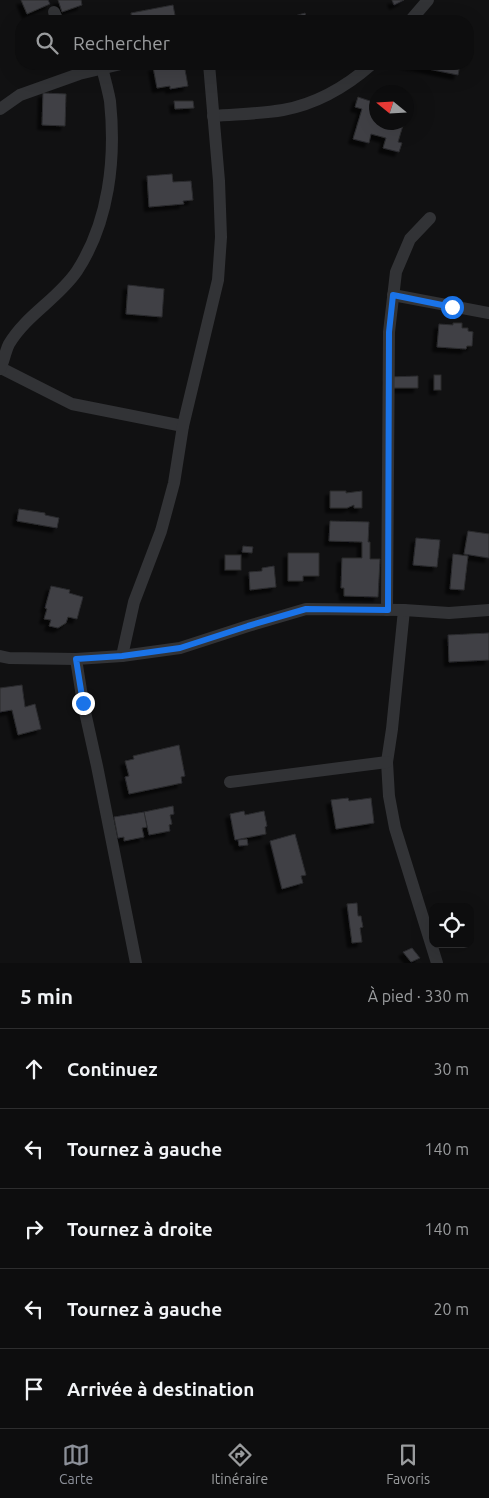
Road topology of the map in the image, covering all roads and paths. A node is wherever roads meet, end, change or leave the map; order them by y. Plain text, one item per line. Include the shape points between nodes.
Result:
1 (428, 0) edge
2 (415, 15) edge
3 (75, 70) edge
4 (102, 70) edge
5 (209, 70) edge
6 (365, 70) edge
7 (0, 109) edge
8 (213, 116) junction
9 (430, 218) dead end
10 (393, 295) junction
11 (489, 313) edge
12 (0, 369) edge
13 (183, 426) junction
14 (388, 610) junction
15 (404, 610) junction
16 (489, 610) edge
17 (0, 656) edge
18 (122, 656) junction
19 (76, 659) junction
20 (387, 762) junction
21 (230, 782) dead end
22 (136, 963) edge
23 (437, 963) edge

1 - 2 street
3 - 7 street via 20,95
4 - 12 street via 110,101 112,163 94,240 76,272 9,344
5 - 8 street
6 - 8 street via 318,100 284,110
8 - 13 street via 221,238 218,280
9 - 10 street via 410,240 396,272
10 - 11 street
10 - 14 street via 389,332
12 - 13 street via 72,404
13 - 18 street via 174,483 161,531 134,602
14 - 15 street
14 - 18 street via 306,609 180,648
15 - 16 street via 449,613
15 - 20 street
17 - 19 street
18 - 19 street
19 - 22 street
20 - 21 street
20 - 23 street via 388,796 395,828

